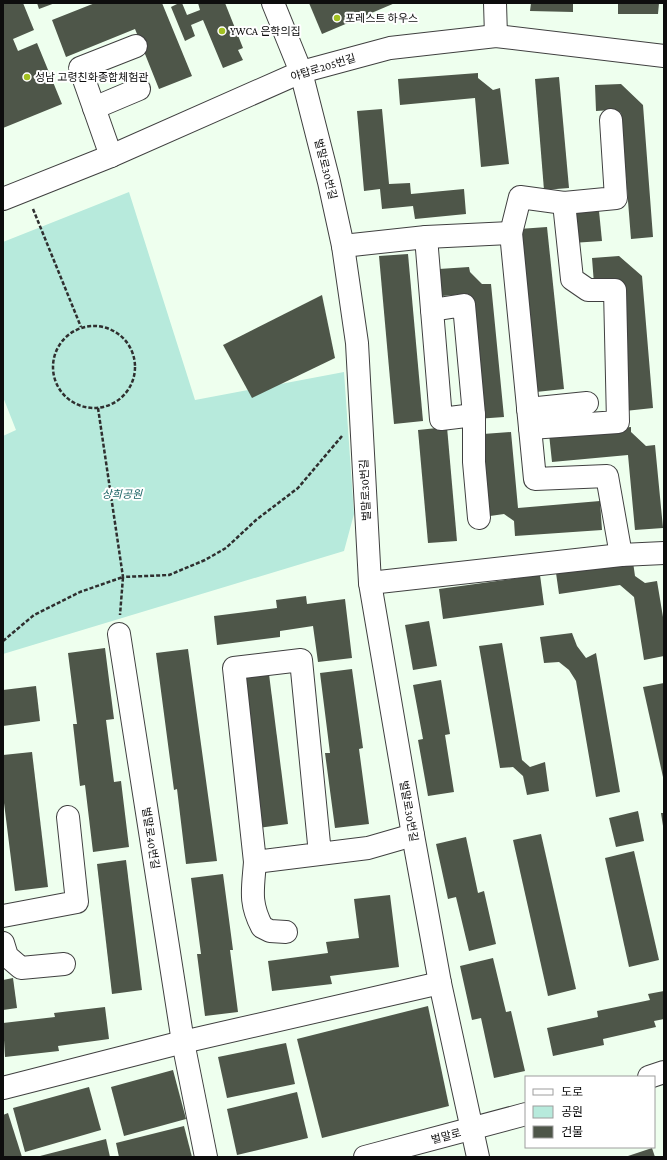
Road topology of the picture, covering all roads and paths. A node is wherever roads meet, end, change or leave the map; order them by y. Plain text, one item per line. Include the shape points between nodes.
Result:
1 (273, 3) edge
2 (495, 3) edge
3 (496, 36) junction
4 (136, 46) dead end
5 (664, 56) edge
6 (301, 72) junction
7 (139, 89) dead end
8 (94, 108) junction
9 (611, 120) dead end
10 (111, 156) junction
11 (26, 190) junction
12 (3, 200) edge
13 (564, 203) junction
14 (511, 233) junction
15 (426, 237) junction
16 (343, 246) junction
17 (432, 310) junction
18 (81, 327) junction
19 (587, 403) dead end
20 (98, 408) junction
21 (361, 415) junction
22 (474, 415) junction
23 (529, 419) junction
24 (479, 518) dead end
25 (664, 553) edge
26 (622, 555) junction
27 (123, 577) junction
28 (370, 583) junction
29 (119, 634) joint
30 (3, 641) edge
31 (68, 817) dead end
32 (413, 835) junction
33 (320, 854) junction
34 (255, 862) junction
35 (3, 916) edge
36 (286, 932) dead end
37 (3, 943) edge
38 (64, 964) dead end
39 (440, 983) junction
40 (183, 1042) junction
41 (664, 1072) edge
42 (652, 1076) edge
43 (3, 1088) edge
44 (525, 1114) edge
45 (471, 1129) junction
46 (206, 1157) edge
47 (365, 1157) edge
48 (478, 1157) edge

1 - 6 street, 벌말로30번길
2 - 3 street
3 - 5 street, 야탑로205번길
3 - 6 street, 야탑로205번길 via 390,48
4 - 8 street via 80,68
6 - 10 street, 야탑로205번길
6 - 16 street, 벌말로30번길
7 - 8 street
8 - 10 street
9 - 13 street via 616,198
10 - 11 street, 야탑로205번길
11 - 12 street, 야탑로205번길
11 - 18 path
13 - 14 street via 520,197
13 - 23 street via 572,279 588,290 615,290 618,422
14 - 15 street
14 - 23 street
15 - 16 street
15 - 17 street
16 - 21 street, 벌말로30번길 via 357,343
17 - 22 street via 441,419
17 - 22 street via 464,304
18 - 20 path via 69,333 56,349 52,368 54,381 61,393 72,402 84,407
18 - 20 path via 95,325 108,328 120,335 134,358 135,372 131,386 111,405
19 - 23 street
20 - 27 path
21 - 27 path via 298,488 256,520 226,548 169,575
21 - 28 street, 벌말로30번길
22 - 24 street via 474,462
23 - 26 street via 535,479 608,476
25 - 26 street
26 - 28 street
27 - 29 path
27 - 30 path via 80,592 34,615
28 - 32 street, 벌말로30번길
29 - 40 street, 벌말로40번길
31 - 35 street via 77,902
32 - 33 street via 368,848
32 - 39 street, 벌말로30번길
33 - 34 street
33 - 34 street via 301,660 241,667 234,668
34 - 36 street via 252,893 254,911 262,928
37 - 38 street via 7,956 21,968
39 - 40 street
39 - 45 street, 벌말로30번길
40 - 43 street
40 - 46 street, 벌말로40번길
41 - 42 street
44 - 45 street, 벌말로
45 - 47 street, 벌말로
45 - 48 street, 벌말로30번길

